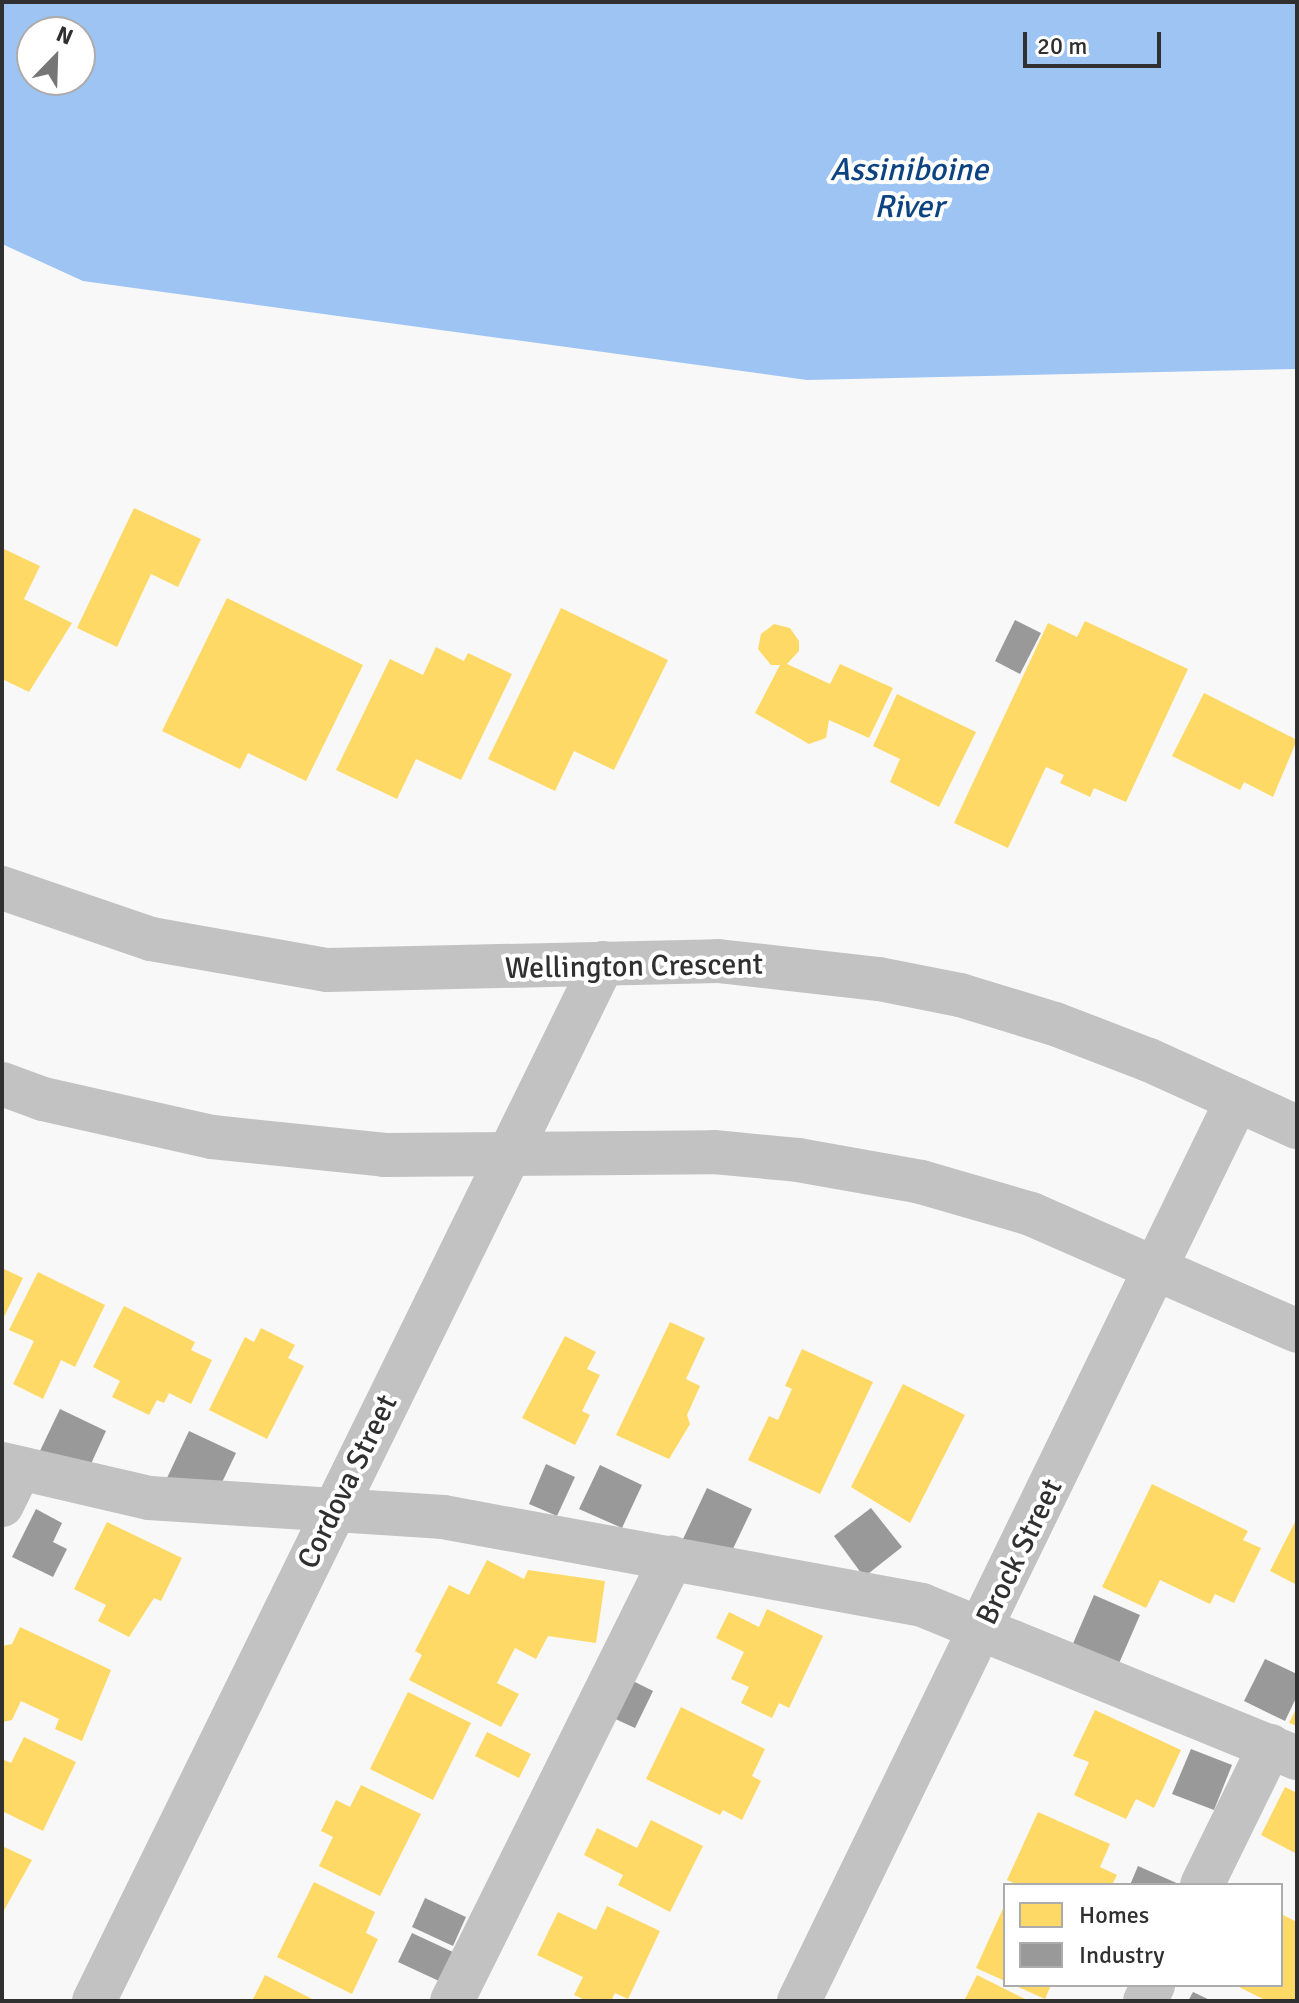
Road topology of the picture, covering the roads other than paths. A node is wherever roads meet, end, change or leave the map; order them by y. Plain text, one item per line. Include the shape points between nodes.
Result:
1 (2, 888) edge
2 (603, 963) junction
3 (2, 1084) edge
4 (1237, 1100) junction
5 (1297, 1127) edge
6 (509, 1153) junction
7 (1158, 1268) junction
8 (1297, 1331) edge
9 (8, 1479) edge
10 (335, 1508) junction
11 (672, 1558) junction
12 (982, 1631) junction
13 (1284, 1752) edge
14 (1203, 1883) edge
15 (94, 2001) edge
16 (452, 2001) edge
17 (799, 2001) edge

1 - 2 street, Wellington Crescent via 151,939 327,970 422,972
2 - 4 street, Wellington Crescent via 762,964 960,995 1118,1047
2 - 6 street, Cordova Street
3 - 6 street via 43,1099 212,1137 385,1155
4 - 5 street, Wellington Crescent
4 - 7 street, Brock Street
6 - 7 street via 714,1152 798,1160 976,1196
6 - 10 street, Cordova Street
7 - 8 street
7 - 12 street, Brock Street
9 - 10 street via 149,1498
10 - 11 street via 443,1517
10 - 15 street, Cordova Street
11 - 12 street via 922,1605
11 - 16 street
12 - 13 street
12 - 17 street, Brock Street
13 - 14 street

